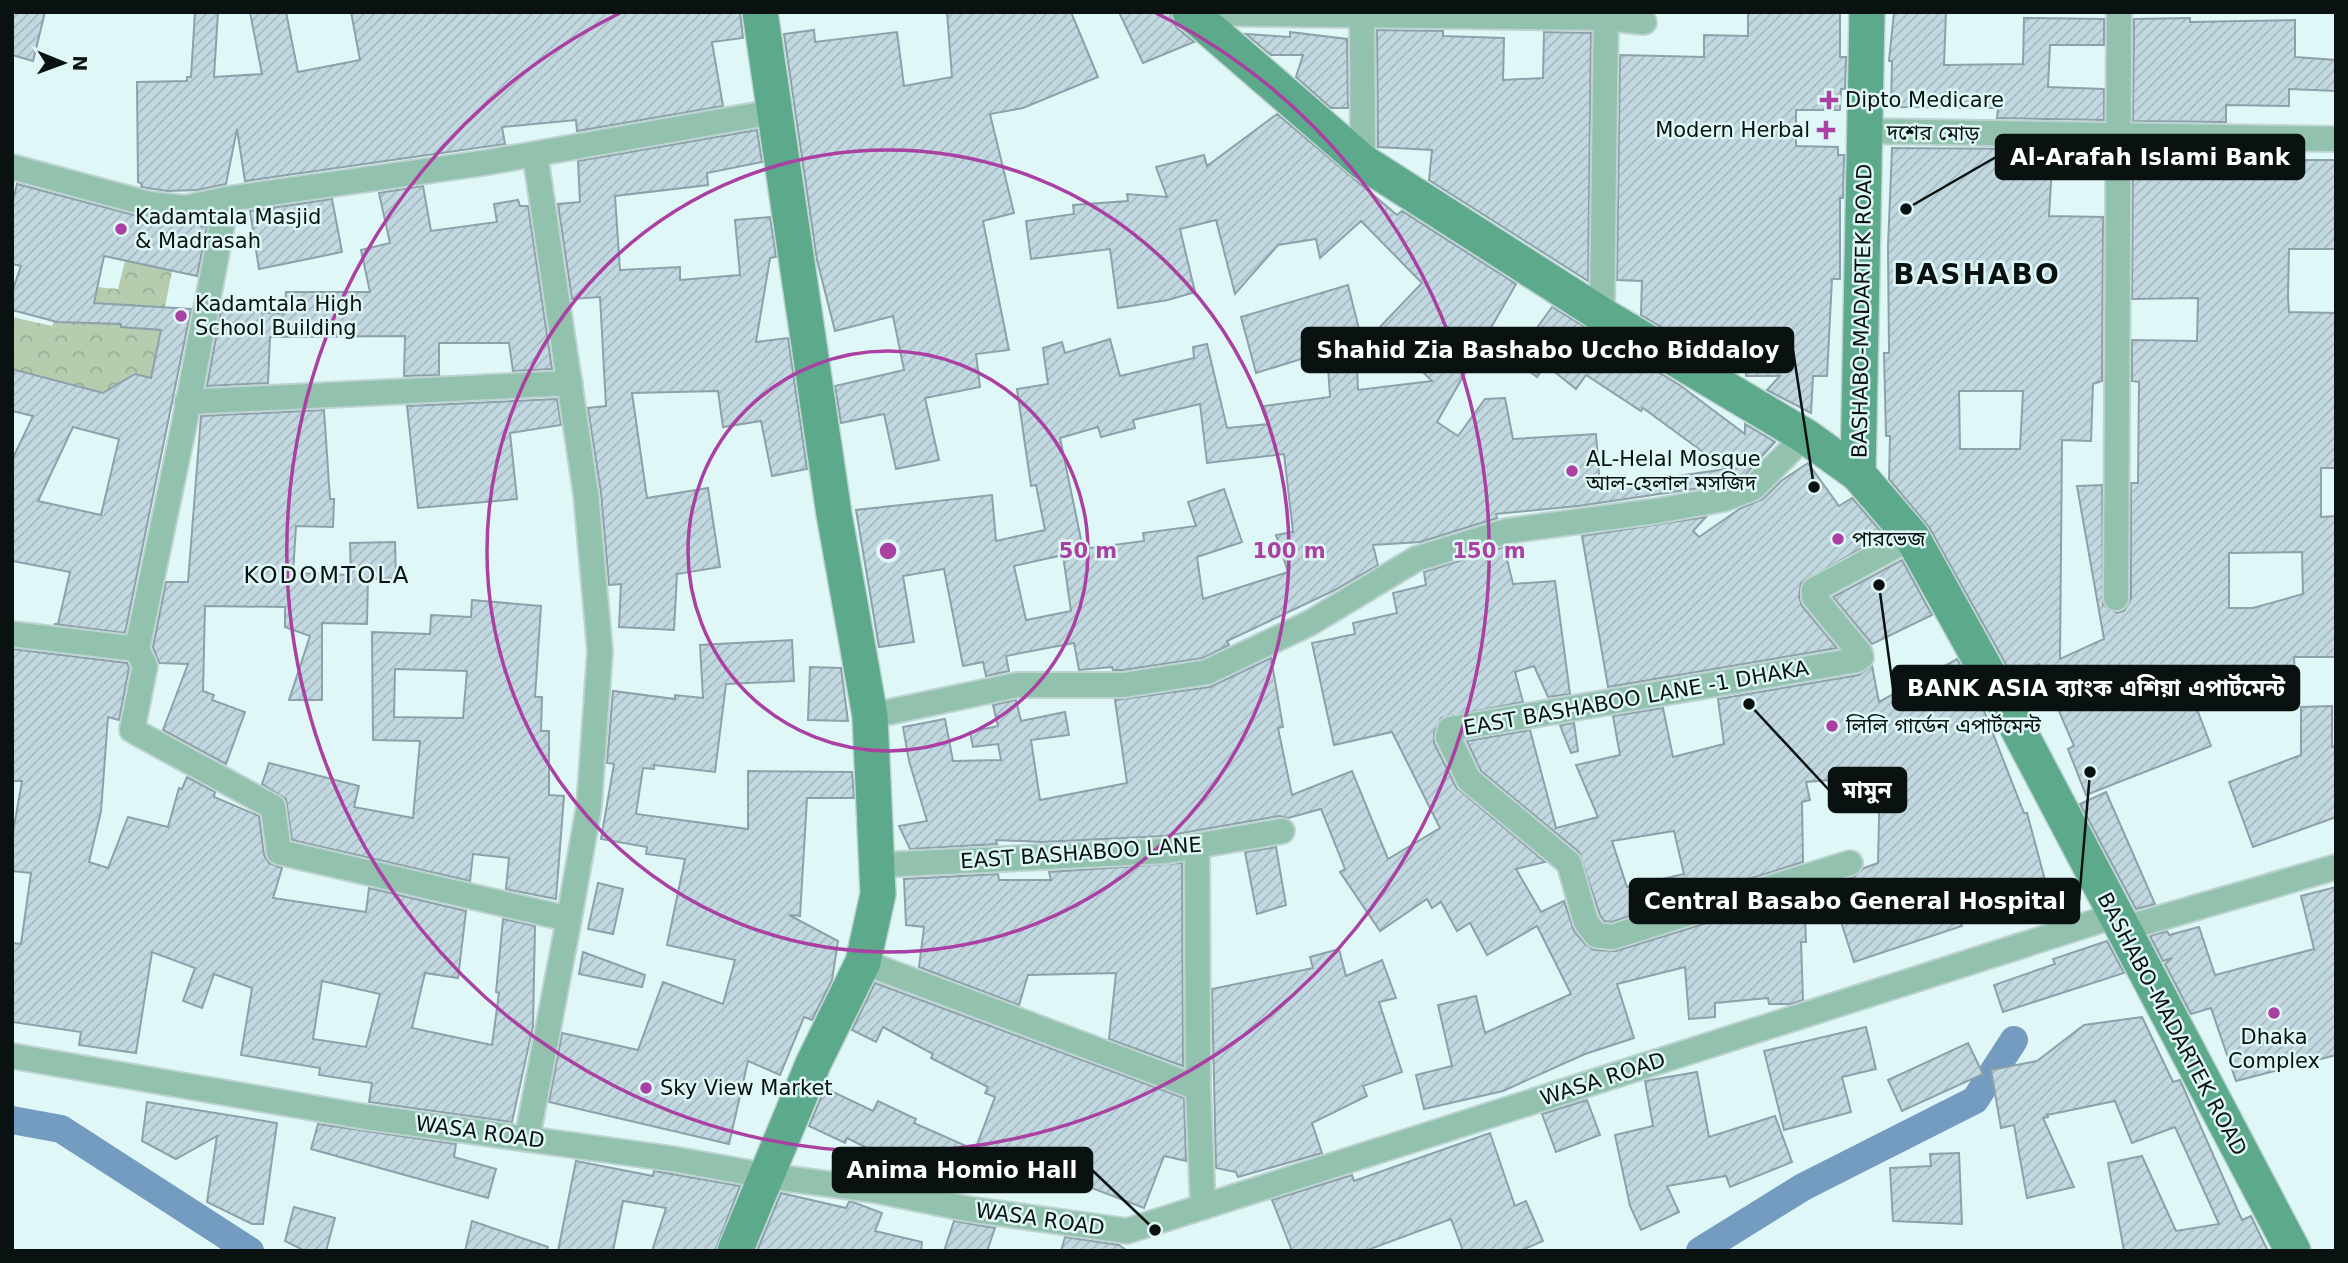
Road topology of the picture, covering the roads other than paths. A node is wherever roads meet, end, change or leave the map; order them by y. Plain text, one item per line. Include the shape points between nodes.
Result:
1 (761, 12) edge
2 (1190, 12) edge
3 (1867, 12) edge
4 (2119, 12) edge
5 (1362, 14) edge
6 (1606, 15) edge
7 (1644, 22) dead end
8 (774, 112) junction
9 (1867, 131) junction
10 (2118, 137) junction
11 (2336, 139) edge
12 (535, 154) junction
13 (1363, 162) junction
14 (12, 167) edge
15 (226, 199) junction
16 (1602, 315) junction
17 (570, 383) junction
18 (187, 402) junction
19 (1805, 436) junction
20 (1858, 474) junction
21 (1912, 537) junction
22 (2116, 598) dead end
23 (12, 634) edge
24 (137, 649) junction
25 (870, 716) junction
26 (1282, 831) dead end
27 (1197, 846) junction
28 (1850, 863) dead end
29 (878, 865) junction
30 (2336, 867) edge
31 (569, 919) junction
32 (2118, 923) junction
33 (863, 961) junction
34 (12, 1056) edge
35 (1198, 1088) junction
36 (527, 1139) junction
37 (767, 1176) junction
38 (1203, 1207) junction
39 (735, 1251) edge
40 (2293, 1251) edge

1 - 8 street
2 - 5 street
2 - 13 street
3 - 9 street, BASHABO-MADARTEK ROAD
4 - 10 street
5 - 6 street
5 - 13 street
6 - 7 street
6 - 16 street
8 - 12 street
8 - 25 street via 834,514
9 - 10 street, দশের মোড়
9 - 20 street, BASHABO-MADARTEK ROAD
10 - 11 street, দশের মোড়
10 - 22 street
12 - 15 street
12 - 17 street
13 - 16 street
14 - 15 street via 149,204 185,208
15 - 18 street
16 - 19 street
17 - 18 street
17 - 31 street via 586,494 600,651 589,806
18 - 24 street
19 - 20 street
19 - 25 street via 1753,488 1724,499 1656,511 1507,531 1416,559 1310,623 1207,672 1124,685 1017,685
20 - 21 street, BASHABO-MADARTEK ROAD
21 - 28 street, EAST BASHABOO LANE -1 DHAKA via 1814,590 1814,597 1860,653 1857,660 1450,729 1448,737 1469,779 1569,863 1586,922 1596,935 1612,937
21 - 32 street, BASHABO-MADARTEK ROAD
23 - 24 street
24 - 31 street via 145,666 132,730 273,807 279,852
25 - 29 street
26 - 27 street, EAST BASHABOO LANE
27 - 29 street, EAST BASHABOO LANE
27 - 35 street
29 - 33 street via 878,894
30 - 32 street, WASA ROAD
31 - 36 street
32 - 38 street, WASA ROAD
32 - 40 street, BASHABO-MADARTEK ROAD
33 - 35 street
33 - 37 street via 813,1064
34 - 36 street, WASA ROAD via 366,1117
35 - 38 street
36 - 37 street, WASA ROAD
37 - 38 street, WASA ROAD via 1127,1231
37 - 39 street

